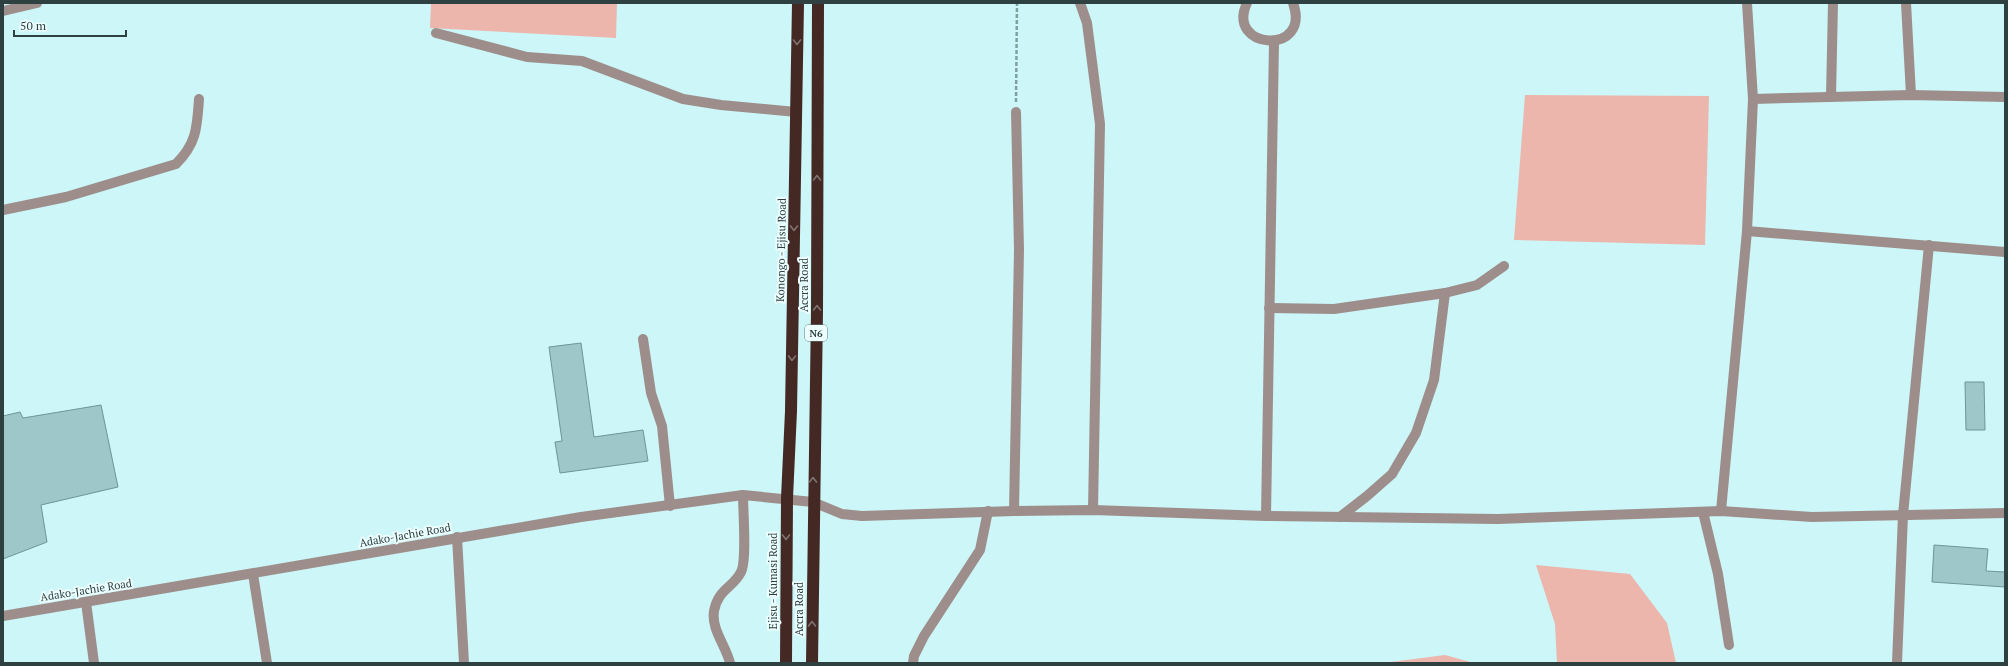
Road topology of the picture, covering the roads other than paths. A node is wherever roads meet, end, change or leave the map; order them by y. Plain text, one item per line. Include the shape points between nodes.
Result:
1 (37, 3) edge
2 (798, 3) edge
3 (818, 3) edge
4 (1080, 3) edge
5 (1247, 3) edge
6 (1293, 3) edge
7 (1747, 3) edge
8 (1833, 3) edge
9 (1906, 3) edge
10 (3, 11) edge
11 (436, 33) dead end
12 (1274, 42) junction
13 (1911, 95) junction
14 (1831, 97) junction
15 (2005, 97) edge
16 (199, 99) dead end
17 (1753, 99) junction
18 (796, 112) junction
19 (1016, 112) road end
20 (3, 210) edge
21 (1747, 231) junction
22 (1929, 245) junction
23 (2005, 252) edge
24 (1504, 266) dead end
25 (1445, 293) junction
26 (1269, 308) junction
27 (643, 339) dead end
28 (743, 496) junction
29 (786, 498) junction
30 (813, 502) junction
31 (670, 506) junction
32 (1093, 510) junction
33 (988, 511) junction
34 (1014, 511) junction
35 (1720, 511) junction
36 (1703, 512) junction
37 (2005, 514) edge
38 (1903, 515) junction
39 (1266, 516) junction
40 (1340, 517) junction
41 (457, 538) junction
42 (253, 574) junction
43 (86, 602) junction
44 (3, 616) edge
45 (1729, 645) dead end
46 (94, 663) edge
47 (267, 663) edge
48 (464, 663) edge
49 (730, 663) edge
50 (786, 663) edge
51 (812, 663) edge
52 (913, 663) edge
53 (1897, 663) edge

1 - 10 street
2 -> 18 highway, Konongo - Ejisu Road / N6
30 -> 3 highway, Accra Road / N6 via 817,311
4 - 32 street via 1087,23 1100,124
5 - 12 street via 1244,9 1247,29 1254,37
6 - 12 street via 1296,21 1284,38
7 - 17 street
8 - 14 street
9 - 13 street
11 - 18 street via 527,57 582,61 683,98 721,105
12 - 26 street
13 - 14 street
13 - 15 street
14 - 17 street
16 - 20 street via 197,128 193,141 186,154 176,164 66,197
17 - 21 street
18 -> 29 highway, Konongo - Ejisu Road / N6 via 791,403
19 - 34 street via 1019,250
21 - 22 street
21 - 35 street
22 - 23 street
22 - 38 street
24 - 25 street via 1477,285
25 - 26 street via 1334,309
25 - 40 street via 1434,380 1416,434 1392,474
26 - 39 street
27 - 31 street via 650,393 662,426
28 - 29 street, Adako-Jachie Road
28 - 31 street, Adako-Jachie Road
28 - 49 street via 742,570 735,581 721,593 714,612 718,634
29 - 30 street, Adako-Jachie Road
29 -> 50 highway, Ejisu - Kumasi Road / N6
30 - 33 street, Adako-Jachie Road via 842,514 862,516
51 -> 30 highway, Accra Road / N6
31 - 41 street, Adako-Jachie Road via 581,517
32 - 34 street, Adako-Jachie Road
32 - 39 street, Adako-Jachie Road
33 - 34 street, Adako-Jachie Road
33 - 52 street via 980,550 924,636
35 - 36 street, Adako-Jachie Road
35 - 38 street, Adako-Jachie Road via 1812,517
36 - 40 street, Adako-Jachie Road via 1498,518
36 - 45 street via 1718,574
37 - 38 street, Adako-Jachie Road
38 - 53 street
39 - 40 street, Adako-Jachie Road
41 - 42 street, Adako-Jachie Road
41 - 48 street
42 - 43 street, Adako-Jachie Road
42 - 47 street
43 - 44 street, Adako-Jachie Road
43 - 46 street

